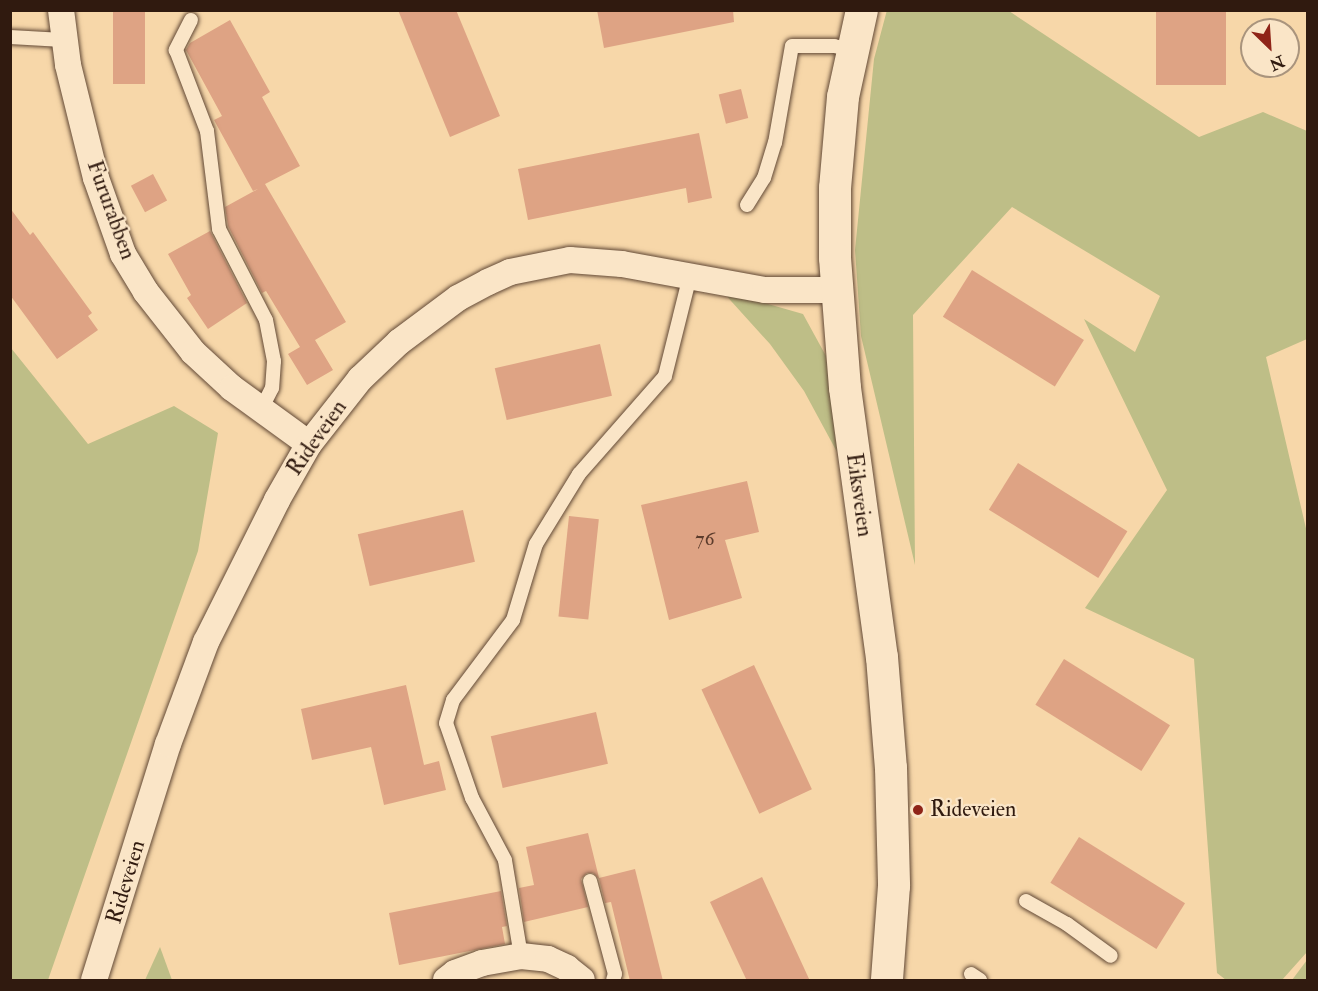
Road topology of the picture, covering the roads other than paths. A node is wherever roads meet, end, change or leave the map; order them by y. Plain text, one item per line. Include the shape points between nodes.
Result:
1 (61, 10) edge
2 (861, 10) edge
3 (191, 20) dead end
4 (10, 37) edge
5 (63, 40) junction
6 (853, 50) junction
7 (747, 205) dead end
8 (690, 276) junction
9 (837, 290) junction
10 (262, 408) junction
11 (309, 444) junction
12 (590, 881) dead end
13 (1026, 901) dead end
14 (521, 956) junction
15 (1111, 956) dead end
16 (94, 981) edge
17 (446, 981) edge
18 (582, 981) edge
19 (613, 981) edge
20 (887, 981) edge

1 - 5 street, Fururabben
2 - 6 street, Eiksveien
3 - 10 lane via 176,51 207,131 219,229 266,321 274,361 272,388
4 - 5 lane
5 - 10 street, Fururabben via 96,178 123,254 146,292 193,352 232,388
6 - 7 lane via 792,46 775,142 764,178
6 - 9 street, Eiksveien via 843,97 835,188
8 - 9 street, Rideveien via 765,290
8 - 11 street, Rideveien via 596,260 551,262 510,272 458,298 399,342 360,379
8 - 14 lane via 664,376 579,474 536,544 513,620 453,700 446,723 472,798 505,860
9 - 20 street, Eiksveien via 846,399 882,657 889,736 894,886
10 - 11 street, Fururabben
11 - 16 street, Rideveien via 235,581 188,685
12 - 19 lane via 615,974
13 - 15 lane
14 - 17 street via 482,963
14 - 18 street via 548,959

